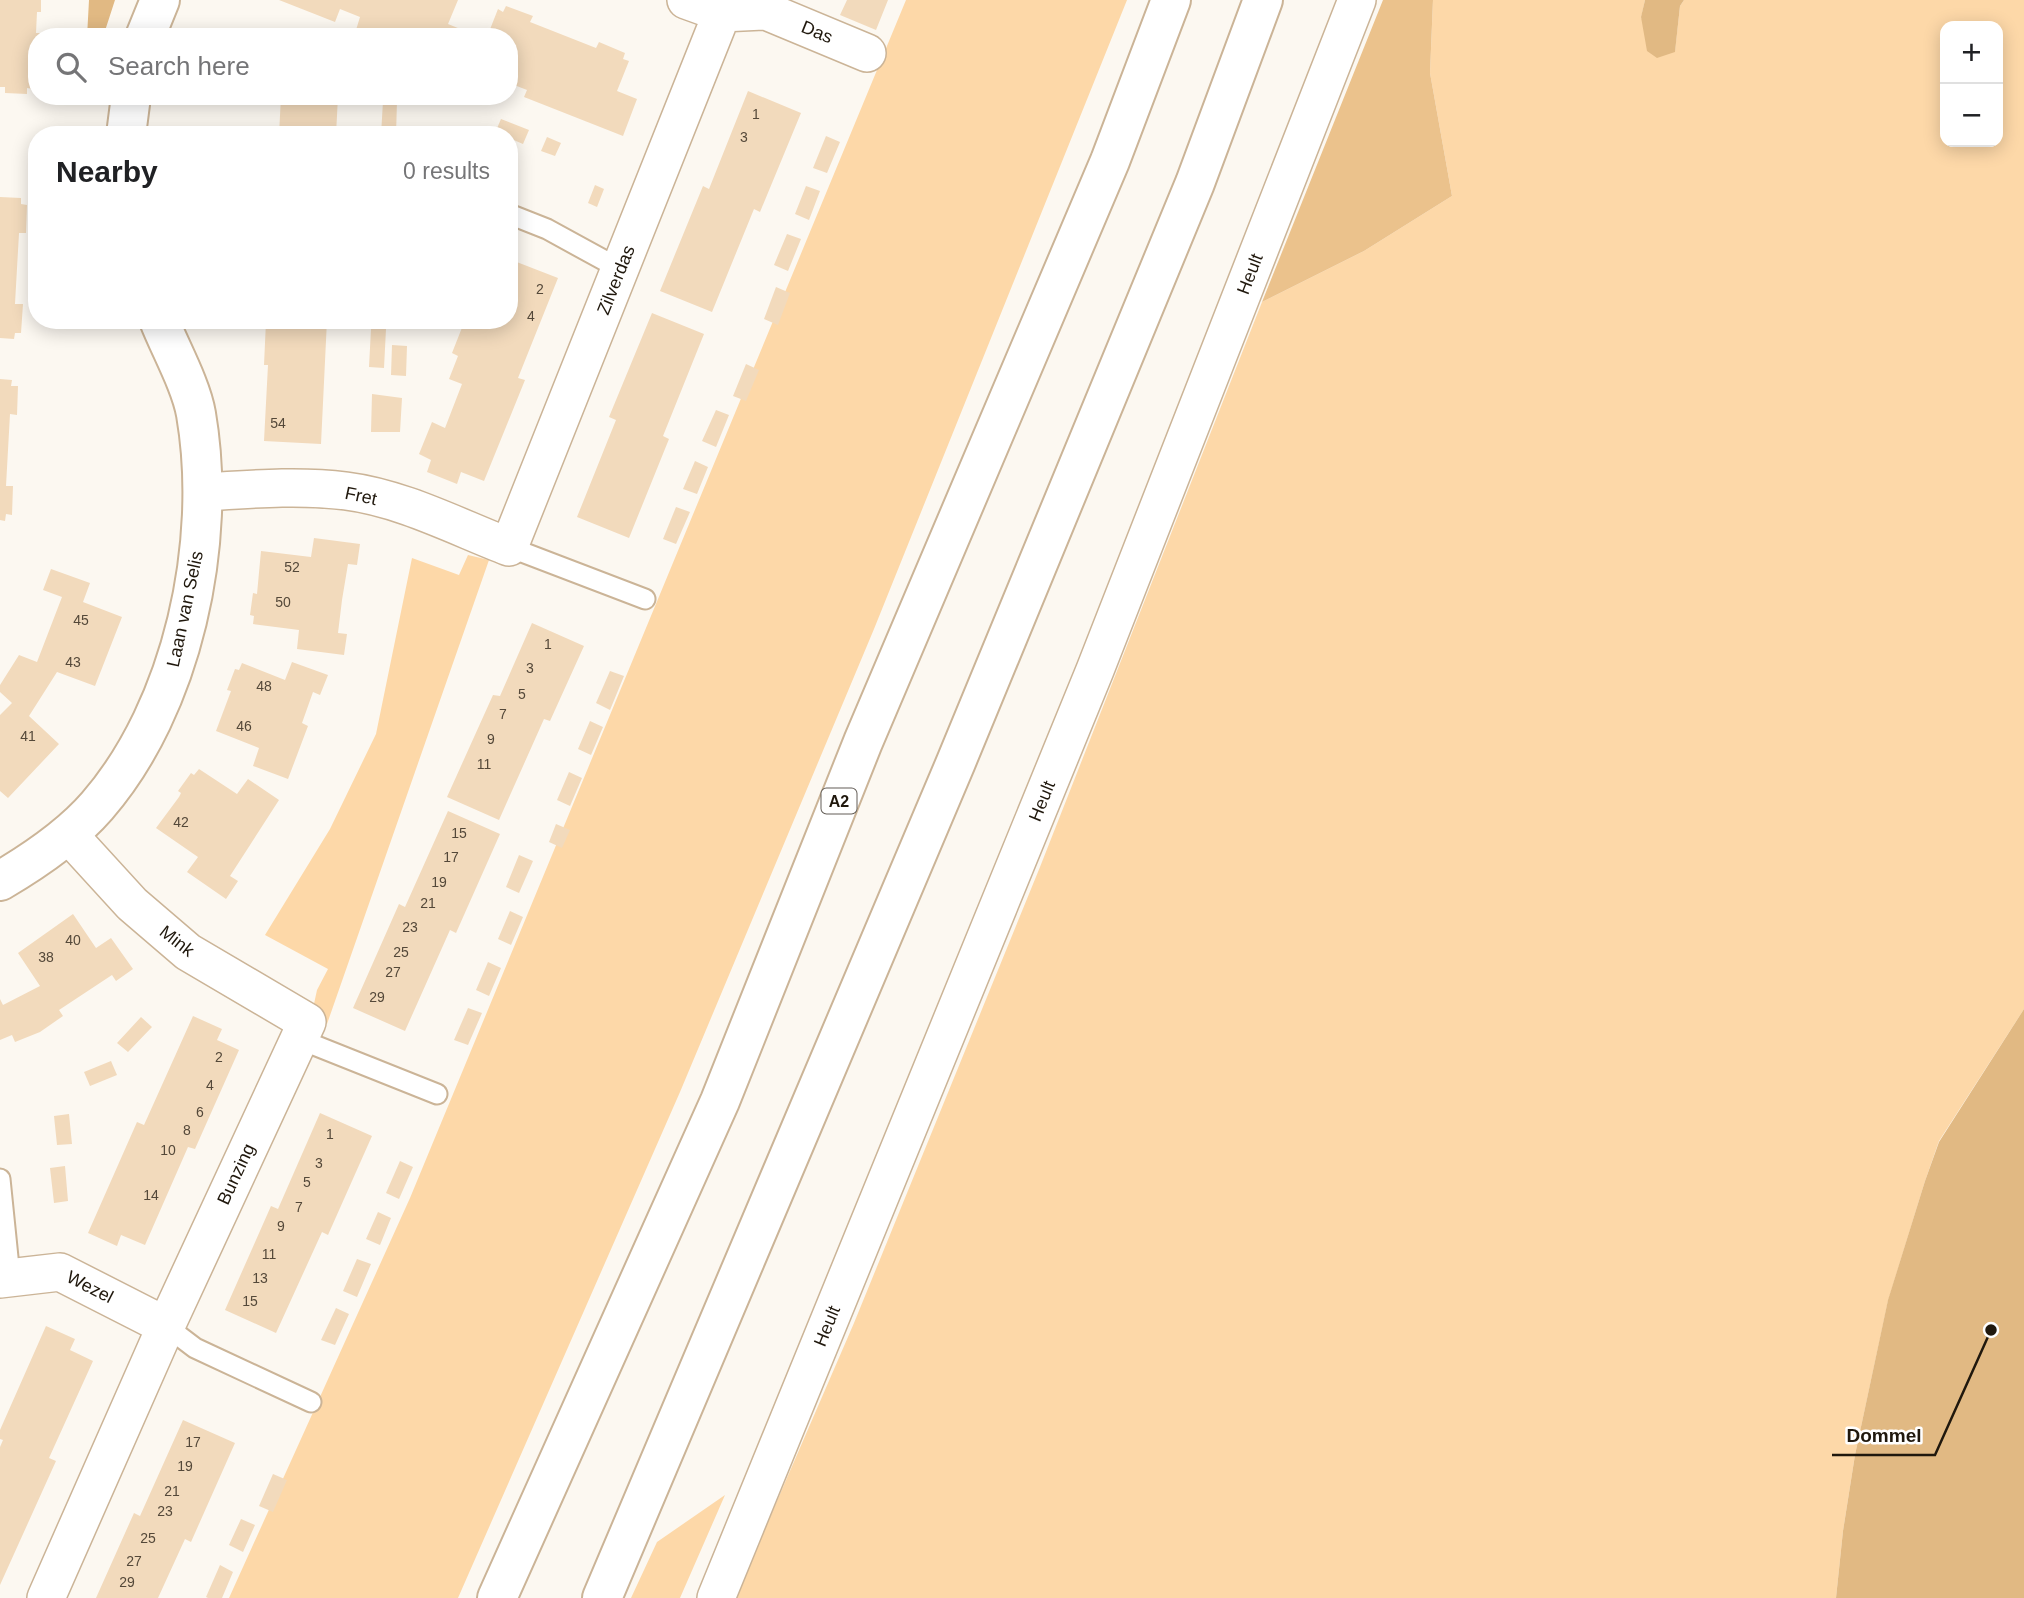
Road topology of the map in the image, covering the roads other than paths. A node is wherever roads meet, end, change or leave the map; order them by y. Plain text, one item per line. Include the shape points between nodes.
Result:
1 (160, 0) edge
2 (685, 0) edge
3 (1171, 0) edge
4 (1263, 0) edge
5 (1357, 0) edge
6 (722, 13) junction
7 (149, 28) edge
8 (867, 53) dead end
9 (130, 105) edge
10 (127, 126) edge
11 (518, 218) edge
12 (620, 269) junction
13 (163, 329) edge
14 (205, 492) junction
15 (509, 547) junction
16 (645, 599) dead end
17 (68, 834) junction
18 (0, 881) edge
19 (303, 1030) junction
20 (437, 1094) dead end
21 (0, 1178) edge
22 (5, 1278) edge
23 (166, 1326) junction
24 (312, 1402) dead end
25 (46, 1598) edge
26 (498, 1598) edge
27 (602, 1598) edge
28 (716, 1598) edge

1 - 7 main road
2 - 6 street, Das
3 - 26 main road, A2 via 1110,160 863,742 720,1101
4 - 27 main road via 1195,183 967,737
5 - 28 street, Heult via 1096,670
6 - 8 street, Das via 765,11
6 - 12 street, Zilverdas
9 - 10 main road
11 - 12 lane
12 - 15 street, Zilverdas
13 - 14 main road, Laan van Selis via 196,411
14 - 15 street, Fret via 347,491 402,505
14 - 17 main road, Laan van Selis via 195,579 178,657 144,738 97,806
15 - 16 lane
17 - 18 main road, Laan van Selis
17 - 19 street, Mink via 132,904 188,952
19 - 20 lane
19 - 23 street, Bunzing
21 - 22 lane, Wezel
22 - 23 street, Wezel via 60,1272
23 - 24 lane via 195,1348
23 - 25 street, Bunzing

